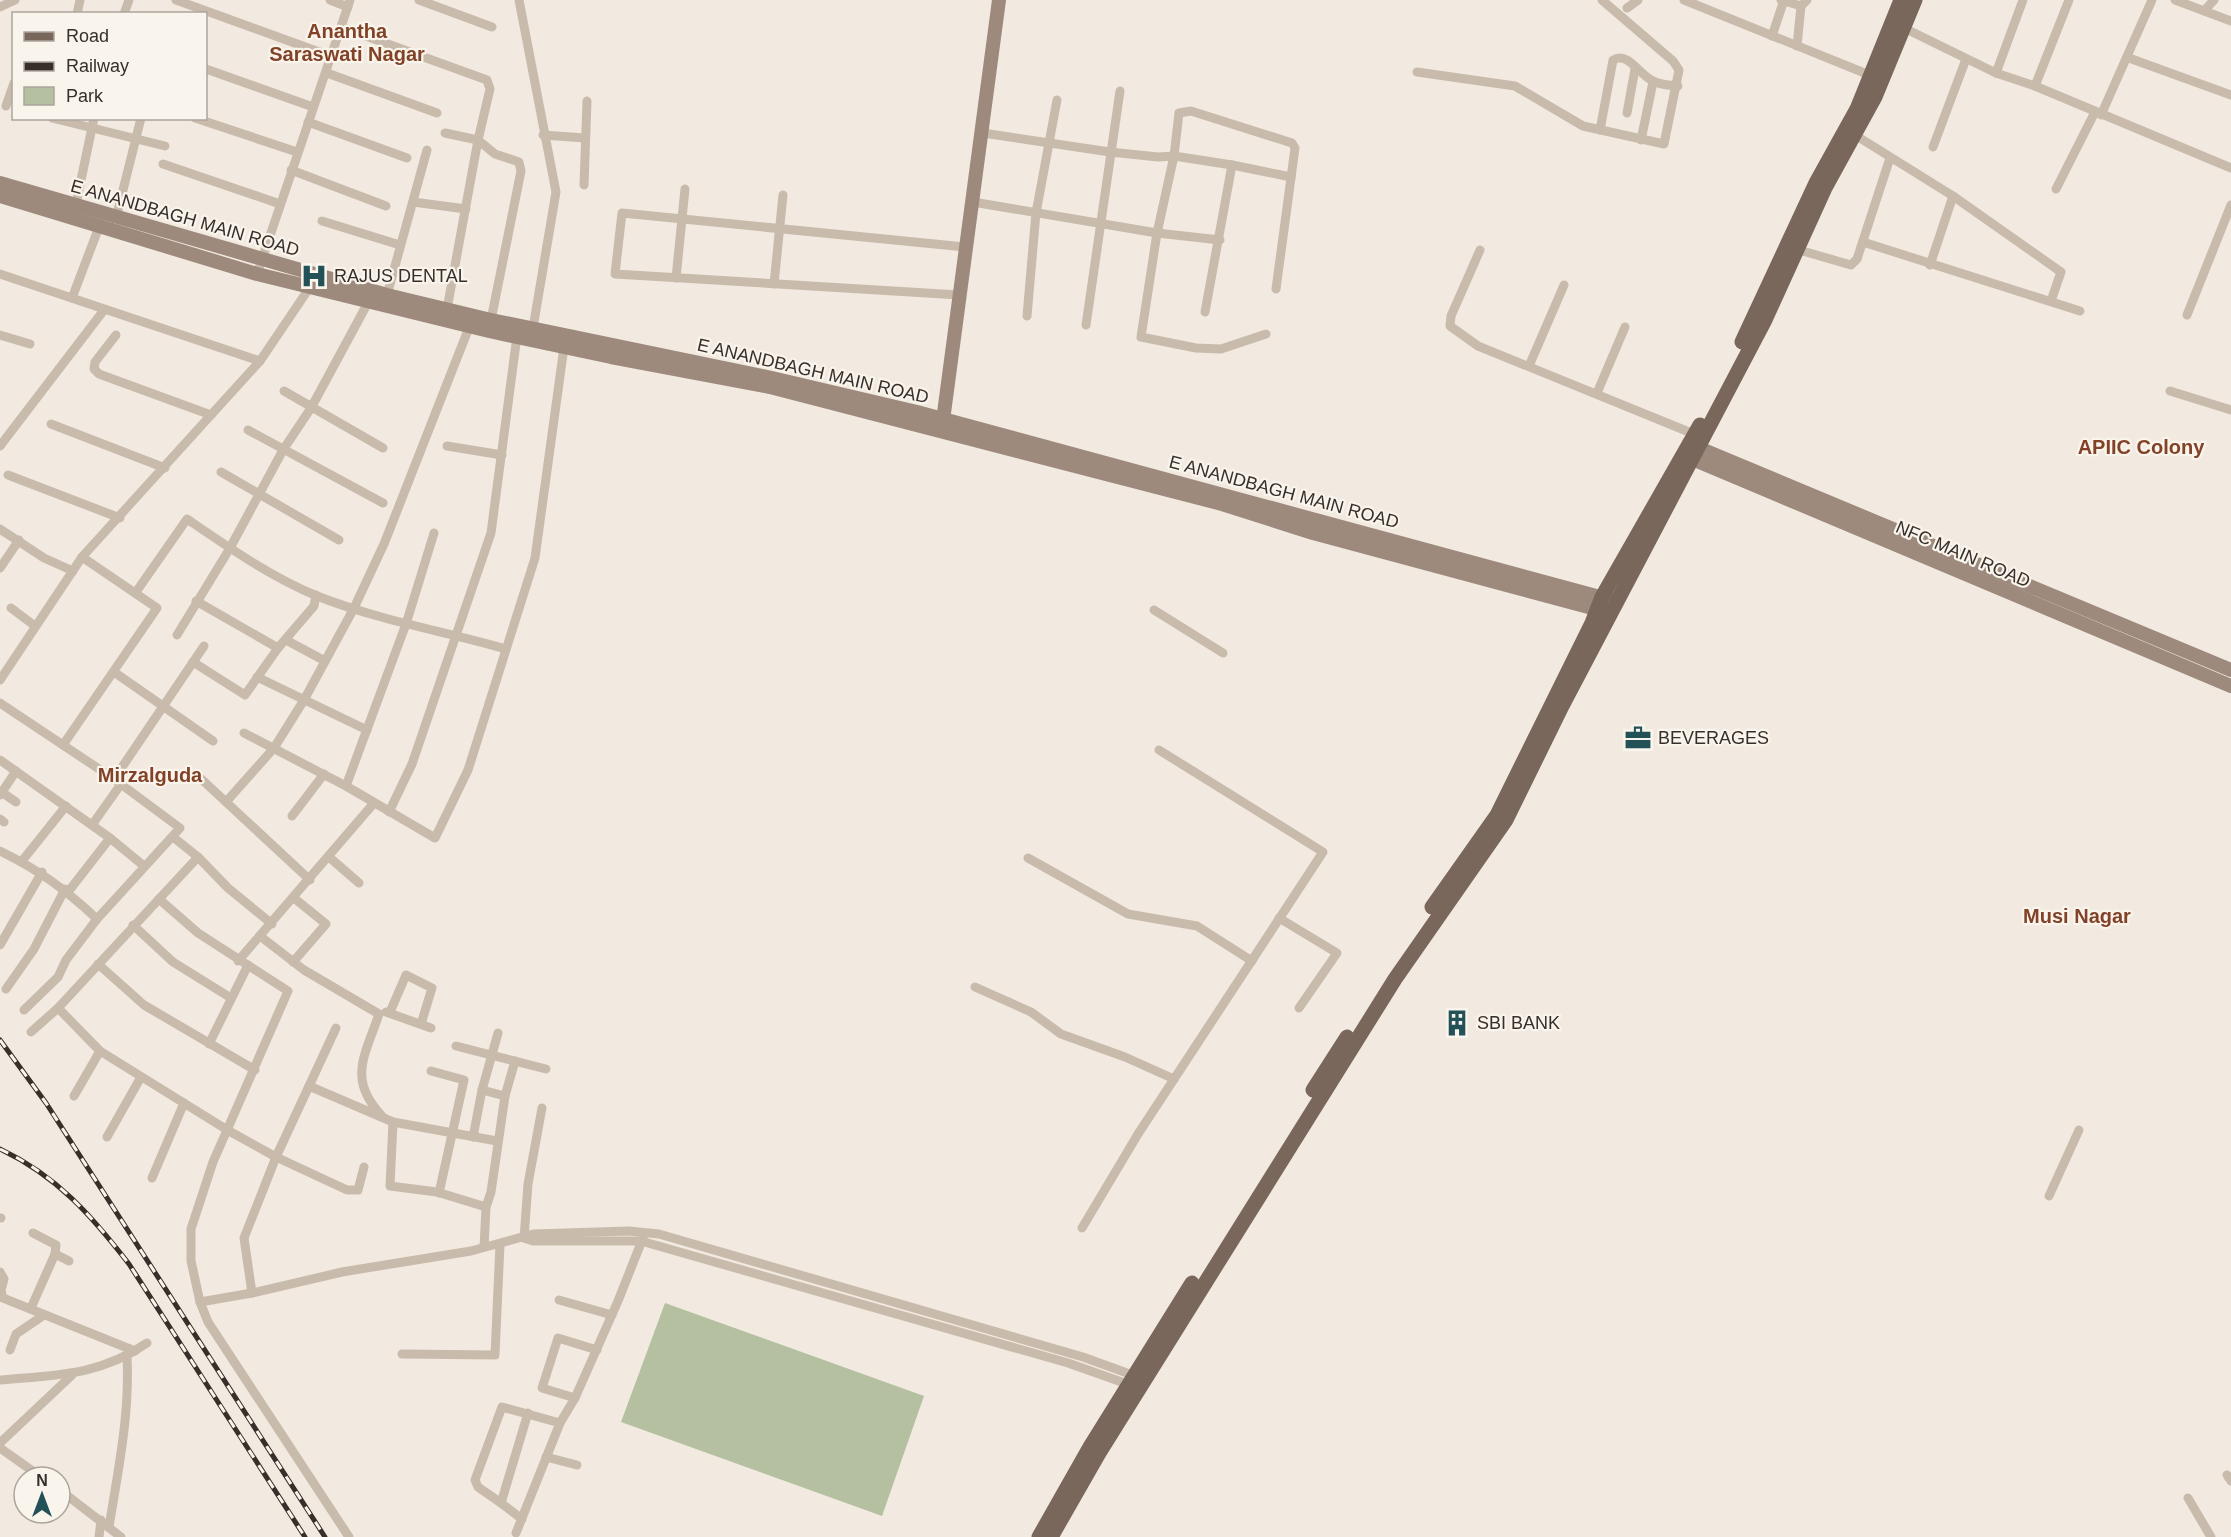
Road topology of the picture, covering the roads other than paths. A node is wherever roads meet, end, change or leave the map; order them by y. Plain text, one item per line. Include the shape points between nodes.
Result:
1 (15, 0) edge
2 (176, 0) edge
3 (330, 0) edge
4 (419, 0) edge
5 (519, 0) edge
6 (999, 0) edge
7 (1602, 0) edge
8 (1638, 0) edge
9 (1782, 0) edge
10 (1900, 0) edge
11 (1915, 0) edge
12 (2023, 0) edge
13 (2069, 0) edge
14 (2152, 0) edge
15 (2175, 0) edge
16 (2214, 0) edge
17 (1688, 1) edge
18 (349, 3) edge
19 (1804, 3) edge
20 (0, 7) edge
21 (1627, 8) dead end
22 (2204, 11) junction
23 (2231, 21) edge
24 (341, 27) junction
25 (492, 27) dead end
26 (1904, 28) junction
27 (1772, 36) junction
28 (1797, 46) junction
29 (333, 57) junction
30 (2129, 58) junction
31 (1966, 59) junction
32 (207, 69) edge
33 (1635, 69) junction
34 (1417, 72) dead end
35 (327, 73) junction
36 (1996, 73) junction
37 (1872, 76) junction
38 (1653, 82) junction
39 (1678, 86) junction
40 (2035, 86) junction
41 (12, 90) edge
42 (1120, 91) dead end
43 (2231, 95) edge
44 (1057, 100) dead end
45 (586, 101) dead end
46 (7, 106) edge
47 (313, 107) junction
48 (437, 113) dead end
49 (1627, 113) dead end
50 (2098, 114) junction
51 (68, 120) edge
52 (141, 120) edge
53 (201, 120) edge
54 (308, 122) junction
55 (93, 123) edge
56 (1600, 130) junction
57 (445, 133) dead end
58 (983, 133) junction
59 (543, 135) junction
60 (1855, 135) junction
61 (585, 138) junction
62 (136, 139) junction
63 (1641, 140) junction
64 (477, 141) junction
65 (1048, 141) junction
66 (165, 146) dead end
67 (1933, 147) dead end
68 (427, 150) dead end
69 (297, 152) junction
70 (1110, 152) junction
71 (1174, 156) junction
72 (407, 158) dead end
73 (1890, 158) junction
74 (163, 164) dead end
75 (1232, 165) junction
76 (2231, 168) edge
77 (291, 170) junction
78 (1291, 177) junction
79 (0, 183) edge
80 (584, 185) dead end
81 (686, 189) dead end
82 (2056, 189) dead end
83 (783, 195) dead end
84 (0, 196) edge
85 (1953, 196) junction
86 (413, 202) junction
87 (973, 202) junction
88 (76, 204) junction
89 (279, 204) junction
90 (2231, 205) edge
91 (386, 206) dead end
92 (466, 209) junction
93 (1036, 213) junction
94 (116, 218) junction
95 (682, 219) junction
96 (322, 221) dead end
97 (1099, 224) junction
98 (99, 227) junction
99 (780, 229) junction
100 (1157, 233) junction
101 (1220, 240) junction
102 (1863, 242) junction
103 (400, 245) junction
104 (965, 247) junction
105 (1799, 249) junction
106 (1480, 250) dead end
107 (262, 259) junction
108 (1929, 265) junction
109 (0, 274) edge
110 (257, 274) junction
111 (675, 278) junction
112 (774, 284) junction
113 (1564, 285) dead end
114 (310, 287) junction
115 (1276, 290) dead end
116 (959, 295) junction
117 (376, 296) junction
118 (72, 298) junction
119 (2051, 301) junction
120 (447, 309) junction
121 (104, 310) junction
122 (2080, 311) dead end
123 (1205, 312) dead end
124 (2187, 315) dead end
125 (1026, 316) dead end
126 (491, 321) junction
127 (470, 325) junction
128 (1086, 325) dead end
129 (1625, 327) dead end
130 (1266, 334) dead end
131 (116, 335) dead end
132 (527, 335) junction
133 (0, 336) edge
134 (30, 344) dead end
135 (564, 347) junction
136 (260, 361) junction
137 (1529, 366) junction
138 (284, 391) dead end
139 (2170, 391) dead end
140 (1597, 393) junction
141 (311, 408) junction
142 (2231, 410) edge
143 (211, 415) junction
144 (51, 424) dead end
145 (943, 425) junction
146 (248, 430) dead end
147 (0, 446) edge
148 (447, 446) dead end
149 (383, 448) dead end
150 (1690, 448) junction
151 (283, 450) junction
152 (502, 455) junction
153 (165, 468) junction
154 (221, 472) dead end
155 (8, 475) dead end
156 (257, 493) junction
157 (383, 503) dead end
158 (120, 518) junction
159 (0, 529) edge
160 (434, 533) dead end
161 (19, 540) junction
162 (339, 540) dead end
163 (230, 548) junction
164 (82, 557) junction
165 (0, 568) edge
166 (73, 571) junction
167 (136, 592) junction
168 (316, 595) junction
169 (196, 601) junction
170 (1607, 605) junction
171 (11, 608) dead end
172 (354, 608) junction
173 (1154, 610) dead end
174 (406, 624) junction
175 (35, 626) junction
176 (177, 635) dead end
177 (458, 635) junction
178 (286, 640) junction
179 (204, 646) dead end
180 (278, 648) junction
181 (506, 649) junction
182 (1223, 653) dead end
183 (325, 661) junction
184 (194, 662) junction
185 (2231, 670) edge
186 (114, 672) junction
187 (257, 677) junction
188 (0, 680) edge
189 (2231, 686) edge
190 (304, 700) junction
191 (0, 703) edge
192 (164, 705) junction
193 (367, 730) junction
194 (244, 733) dead end
195 (213, 741) dead end
196 (63, 745) junction
197 (274, 748) junction
198 (1159, 750) dead end
199 (0, 760) edge
200 (16, 771) junction
201 (324, 774) junction
202 (198, 776) dead end
203 (118, 781) junction
204 (346, 786) junction
205 (1, 793) edge
206 (16, 802) dead end
207 (226, 802) junction
208 (374, 803) junction
209 (66, 806) junction
210 (389, 812) junction
211 (292, 816) dead end
212 (92, 825) junction
213 (173, 837) junction
214 (110, 838) junction
215 (0, 851) edge
216 (198, 857) junction
217 (329, 857) junction
218 (1028, 858) dead end
219 (22, 861) junction
220 (144, 866) junction
221 (42, 873) junction
222 (310, 880) junction
223 (359, 883) dead end
224 (67, 891) junction
225 (294, 898) junction
226 (159, 899) junction
227 (1280, 918) junction
228 (97, 919) junction
229 (272, 924) junction
230 (134, 925) junction
231 (260, 936) junction
232 (0, 945) edge
233 (238, 961) junction
234 (1252, 961) junction
235 (293, 962) junction
236 (98, 964) junction
237 (248, 965) junction
238 (975, 987) dead end
239 (6, 989) dead end
240 (231, 998) junction
241 (58, 1008) junction
242 (1299, 1008) dead end
243 (24, 1010) dead end
244 (390, 1012) junction
245 (379, 1014) junction
246 (421, 1024) junction
247 (336, 1028) dead end
248 (431, 1028) dead end
249 (31, 1032) dead end
250 (498, 1034) dead end
251 (209, 1044) junction
252 (456, 1046) dead end
253 (100, 1051) junction
254 (490, 1055) junction
255 (515, 1061) junction
256 (546, 1069) dead end
257 (255, 1070) junction
258 (431, 1071) dead end
259 (141, 1077) junction
260 (1174, 1079) junction
261 (309, 1086) junction
262 (482, 1090) junction
263 (74, 1096) dead end
264 (505, 1096) junction
265 (184, 1103) junction
266 (542, 1108) dead end
267 (382, 1116) junction
268 (393, 1122) junction
269 (2079, 1130) dead end
270 (229, 1131) junction
271 (452, 1133) junction
272 (107, 1137) dead end
273 (473, 1137) junction
274 (497, 1141) junction
275 (276, 1157) junction
276 (364, 1167) dead end
277 (152, 1178) dead end
278 (439, 1193) junction
279 (2049, 1196) dead end
280 (486, 1207) junction
281 (1082, 1228) dead end
282 (33, 1233) dead end
283 (643, 1237) junction
284 (524, 1238) junction
285 (500, 1244) junction
286 (484, 1247) junction
287 (55, 1254) junction
288 (69, 1261) dead end
289 (0, 1272) edge
290 (252, 1293) junction
291 (2, 1299) edge
292 (559, 1300) dead end
293 (200, 1302) junction
294 (31, 1308) junction
295 (44, 1315) junction
296 (612, 1315) junction
297 (147, 1343) dead end
298 (10, 1350) dead end
299 (597, 1350) junction
300 (131, 1354) junction
301 (402, 1354) dead end
302 (72, 1375) junction
303 (0, 1380) edge
304 (1137, 1382) junction
305 (575, 1398) junction
306 (528, 1413) junction
307 (560, 1423) junction
308 (0, 1443) edge
309 (0, 1448) edge
310 (546, 1457) junction
311 (24, 1465) edge
312 (577, 1465) dead end
313 (2188, 1498) dead end
314 (72, 1499) edge
315 (501, 1503) junction
316 (522, 1519) junction
317 (101, 1520) junction
318 (109, 1527) junction
319 (516, 1533) dead end
320 (99, 1537) edge
321 (122, 1537) edge
322 (349, 1537) edge
323 (1039, 1537) edge
324 (1051, 1537) edge
325 (2211, 1537) edge

1 - 20 street
2 - 29 street
3 - 18 street
4 - 25 street
5 - 59 street
6 - 58 street
7 - 39 street via 1673,62 1679,70
8 - 21 street
9 - 19 street
9 - 27 street
10 - 37 main road
11 - 26 main road
12 - 36 street
13 - 40 street
14 - 30 street
15 - 22 street
16 - 22 street
17 - 27 street
18 - 24 street
19 - 28 street
22 - 23 street
24 - 29 street
24 - 64 street via 488,80 490,89
26 - 31 street
26 - 60 main road
27 - 28 street
28 - 37 street
29 - 35 street
30 - 43 street
30 - 50 street
31 - 36 street
31 - 67 street
32 - 47 street
33 - 38 street
33 - 49 street
33 - 56 street via 1625,58 1612,60
34 - 56 street via 1515,86 1577,124
35 - 47 street
35 - 48 street
36 - 40 street
37 - 150 main road via 1816,183
38 - 39 street
38 - 63 street
39 - 63 street via 1664,144
40 - 50 street
41 - 46 street
42 - 70 street
44 - 65 street
45 - 61 street
47 - 54 street
50 - 76 street
50 - 82 street
51 - 55 street
52 - 62 street
53 - 69 street
54 - 69 street
54 - 72 street
55 - 62 street
55 - 88 street
56 - 63 street
57 - 64 street
58 - 65 street
58 - 87 street
59 - 61 street
59 - 132 street via 556,192
60 - 73 street
60 - 105 main road
61 - 80 street
62 - 66 street
62 - 94 street
64 - 92 street
64 - 126 street via 495,154 519,162 521,171
65 - 70 street
65 - 93 street
68 - 86 street
69 - 77 street
70 - 71 street
70 - 97 street
71 - 75 street
71 - 78 street via 1179,113 1191,111 1292,143 1296,156
71 - 100 street
73 - 85 street
73 - 102 street
74 - 89 street
75 - 78 street
75 - 101 street
77 - 89 street
77 - 91 street
78 - 115 street
79 - 88 street, E ANANDBAGH MAIN ROAD
81 - 95 street
83 - 99 street
84 - 98 street, E ANANDBAGH MAIN ROAD
85 - 108 street
85 - 119 street via 2061,272
86 - 92 street
86 - 103 street
87 - 93 street
87 - 104 street
88 - 94 street, E ANANDBAGH MAIN ROAD
89 - 107 street
90 - 124 street
92 - 120 street
93 - 97 street
93 - 125 street
94 - 107 street, E ANANDBAGH MAIN ROAD
95 - 99 street
95 - 111 street
95 - 111 street via 622,213 615,274
96 - 103 street
97 - 100 street
97 - 128 street
98 - 110 street, E ANANDBAGH MAIN ROAD
98 - 118 street
99 - 104 street
99 - 112 street
100 - 101 street
100 - 130 street via 1142,338 1221,349
101 - 123 street
102 - 105 street via 1851,265
102 - 108 street
103 - 117 street
104 - 116 street
105 - 150 main road
106 - 137 street via 1450,326 1478,346
107 - 110 street
107 - 117 street, E ANANDBAGH MAIN ROAD
108 - 119 street
109 - 118 street
110 - 114 street, E ANANDBAGH MAIN ROAD
111 - 112 street
112 - 116 street
113 - 137 street
114 - 117 street, E ANANDBAGH MAIN ROAD
114 - 136 street
116 - 145 street
117 - 120 street, E ANANDBAGH MAIN ROAD
117 - 127 street, E ANANDBAGH MAIN ROAD
117 - 141 street
118 - 121 street
119 - 122 street
120 - 126 street, E ANANDBAGH MAIN ROAD
121 - 136 street
121 - 147 street
126 - 132 street, E ANANDBAGH MAIN ROAD
127 - 132 street, E ANANDBAGH MAIN ROAD
127 - 172 street via 384,544
129 - 140 street
131 - 143 street via 95,362 94,369 99,374
132 - 135 street, E ANANDBAGH MAIN ROAD
132 - 145 street, E ANANDBAGH MAIN ROAD via 772,378
132 - 152 street
133 - 134 street
135 - 145 street, E ANANDBAGH MAIN ROAD
135 - 181 street via 535,558
136 - 143 street
137 - 140 street
138 - 141 street
139 - 142 street
140 - 150 street
141 - 149 street
141 - 151 street
143 - 153 street
144 - 153 street
145 - 170 street, E ANANDBAGH MAIN ROAD via 1313,533
146 - 151 street
148 - 152 street
150 - 170 main road
150 - 185 street, NFC MAIN ROAD
150 - 189 street, NFC MAIN ROAD
151 - 156 street
151 - 157 street
152 - 177 street via 491,533
153 - 158 street
154 - 156 street
155 - 158 street
156 - 162 street
156 - 163 street
158 - 164 street
159 - 161 street
160 - 174 street
161 - 165 street
161 - 166 street via 44,558
163 - 167 street via 187,519
163 - 168 street
163 - 169 street
164 - 166 street
164 - 167 street
166 - 175 street
167 - 186 street via 157,608
168 - 172 street
168 - 178 street via 314,606
169 - 176 street
169 - 180 street
170 - 304 main road via 1497,815 1444,887
171 - 175 street
172 - 174 street
172 - 183 street
173 - 182 street
174 - 177 street
174 - 193 street
175 - 188 street
177 - 181 street
177 - 210 street via 412,764
178 - 180 street
178 - 183 street
179 - 184 street
180 - 187 street
181 - 210 street via 468,770 435,838
183 - 190 street
184 - 187 street via 245,695
184 - 192 street
186 - 192 street
186 - 196 street
187 - 190 street
190 - 193 street
190 - 197 street
191 - 196 street
192 - 195 street
192 - 203 street
193 - 204 street
194 - 197 street
196 - 203 street
197 - 201 street
197 - 207 street
198 - 227 street via 1323,852
199 - 200 street
200 - 205 street
200 - 209 street
201 - 204 street
201 - 211 street
202 - 207 street
203 - 212 street
203 - 213 street via 177,824 179,831
204 - 208 street
205 - 206 street
207 - 222 street
208 - 210 street
208 - 217 street
209 - 212 street
209 - 219 street
212 - 214 street
213 - 216 street
213 - 220 street
214 - 220 street
214 - 224 street
215 - 219 street
216 - 226 street
216 - 229 street
217 - 222 street
217 - 223 street
218 - 234 street via 1128,914 1197,926
219 - 221 street
220 - 228 street
221 - 224 street
221 - 232 street
222 - 225 street
224 - 228 street
224 - 239 street via 34,950
225 - 229 street
225 - 235 street via 326,924
226 - 230 street
226 - 233 street
227 - 234 street
227 - 242 street via 1337,953
228 - 243 street via 58,977
229 - 231 street
230 - 236 street
230 - 240 street via 173,962
231 - 233 street
231 - 235 street
233 - 237 street
234 - 260 street
235 - 245 street
236 - 241 street
236 - 251 street via 144,1005
237 - 240 street
237 - 257 street via 288,991
238 - 260 street via 1031,1012 1061,1034
240 - 251 street
241 - 249 street
241 - 253 street
244 - 245 street
244 - 246 street
244 - 246 street via 406,975 432,988
245 - 267 street via 360,1079 365,1096
246 - 248 street
247 - 261 street
250 - 254 street
251 - 257 street
252 - 254 street
253 - 259 street
253 - 263 street
254 - 255 street
254 - 262 street
255 - 256 street
255 - 264 street
257 - 270 street
258 - 271 street via 464,1080
259 - 265 street
259 - 272 street
260 - 281 street
261 - 267 street
261 - 275 street
262 - 264 street
262 - 273 street
264 - 274 street
265 - 270 street
265 - 277 street
266 - 284 street via 528,1184
267 - 268 street
268 - 271 street
268 - 278 street via 390,1186
269 - 279 street
270 - 275 street
270 - 293 street via 213,1162 191,1229 191,1261
271 - 273 street
271 - 278 street
273 - 274 street
274 - 280 street
275 - 276 street via 347,1190 358,1190
275 - 290 street via 244,1238
278 - 280 street
280 - 286 street
282 - 287 street via 56,1245
283 - 284 street via 533,1241
283 - 296 street
283 - 304 street via 866,1299
284 - 285 street
285 - 286 street
285 - 301 street via 495,1355
286 - 290 street via 342,1272
287 - 288 street
287 - 294 street
289 - 291 street via 4,1279
290 - 293 street
291 - 294 street
292 - 296 street
293 - 322 street via 208,1322
294 - 295 street
295 - 298 street via 16,1334
295 - 300 street
296 - 299 street
297 - 300 street
299 - 305 street
299 - 305 street via 558,1338 542,1388
300 - 302 street
300 - 318 street via 127,1413
302 - 303 street
302 - 308 street
304 - 323 main road
304 - 324 main road
305 - 307 street
306 - 307 street
306 - 315 street
306 - 315 street via 502,1407 475,1480 478,1487
307 - 310 street
309 - 311 street
310 - 312 street
310 - 316 street
313 - 325 street
314 - 317 street
315 - 316 street
316 - 319 street
317 - 318 street
317 - 320 street
318 - 321 street

